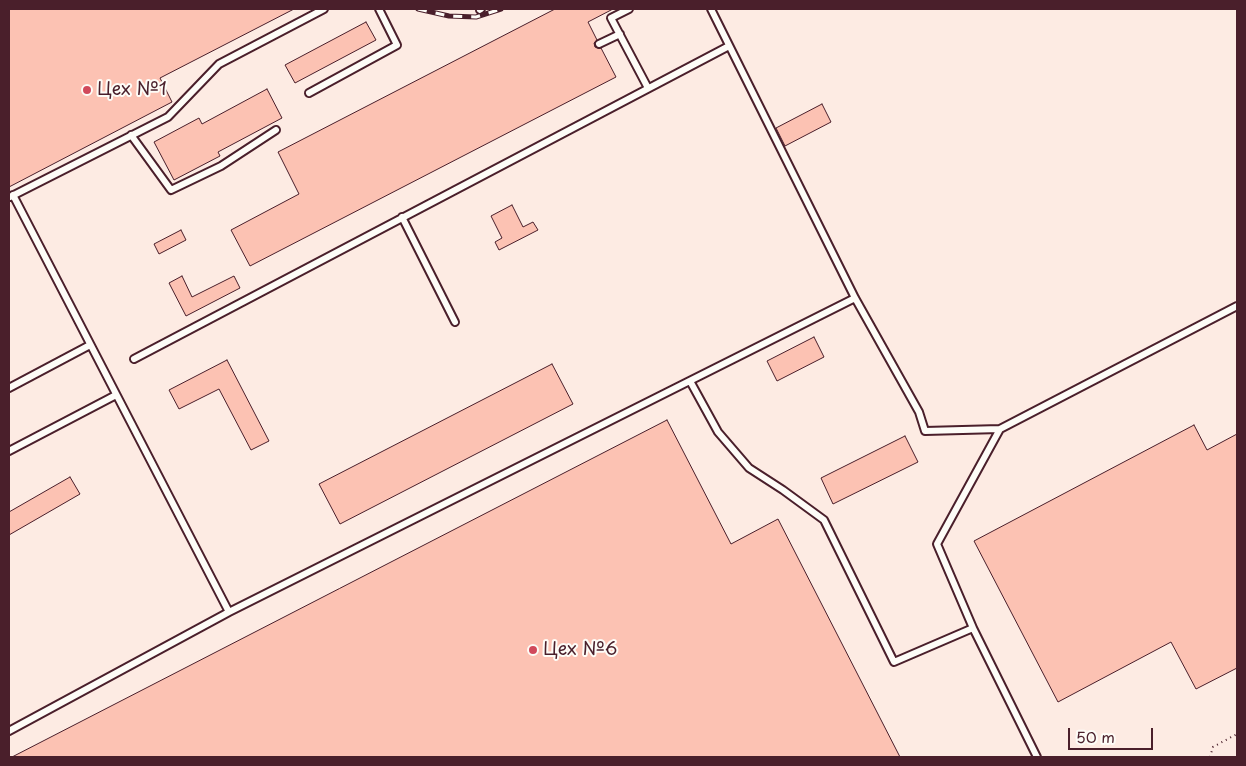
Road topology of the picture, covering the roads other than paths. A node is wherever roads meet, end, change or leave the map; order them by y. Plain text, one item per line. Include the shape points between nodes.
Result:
1 (324, 9) edge
2 (379, 9) edge
3 (628, 9) edge
4 (712, 9) edge
5 (620, 34) junction
6 (599, 44) dead end
7 (730, 46) junction
8 (648, 88) junction
9 (309, 93) dead end
10 (276, 130) dead end
11 (131, 135) junction
12 (11, 196) edge
13 (402, 216) junction
14 (856, 298) junction
15 (1237, 306) edge
16 (455, 322) dead end
17 (90, 345) junction
18 (134, 359) dead end
19 (690, 381) junction
20 (9, 388) edge
21 (116, 395) junction
22 (1000, 430) junction
23 (9, 450) edge
24 (229, 612) junction
25 (973, 628) junction
26 (9, 731) edge
27 (1037, 757) edge

1 - 11 lane via 219,64 168,116
2 - 9 lane via 397,46
3 - 5 lane via 611,18
4 - 7 lane
5 - 6 lane
5 - 8 lane
7 - 8 lane
7 - 14 lane
8 - 13 lane
10 - 11 lane via 221,166 171,190
11 - 12 lane
12 - 17 lane
13 - 16 lane
13 - 18 lane
14 - 19 lane
14 - 22 lane via 919,412 925,431
15 - 22 lane
17 - 20 lane
17 - 21 lane
19 - 24 lane
19 - 25 lane via 718,432 749,468 824,520 894,662
21 - 23 lane
21 - 24 lane
22 - 25 lane via 937,544
24 - 26 lane
25 - 27 lane

